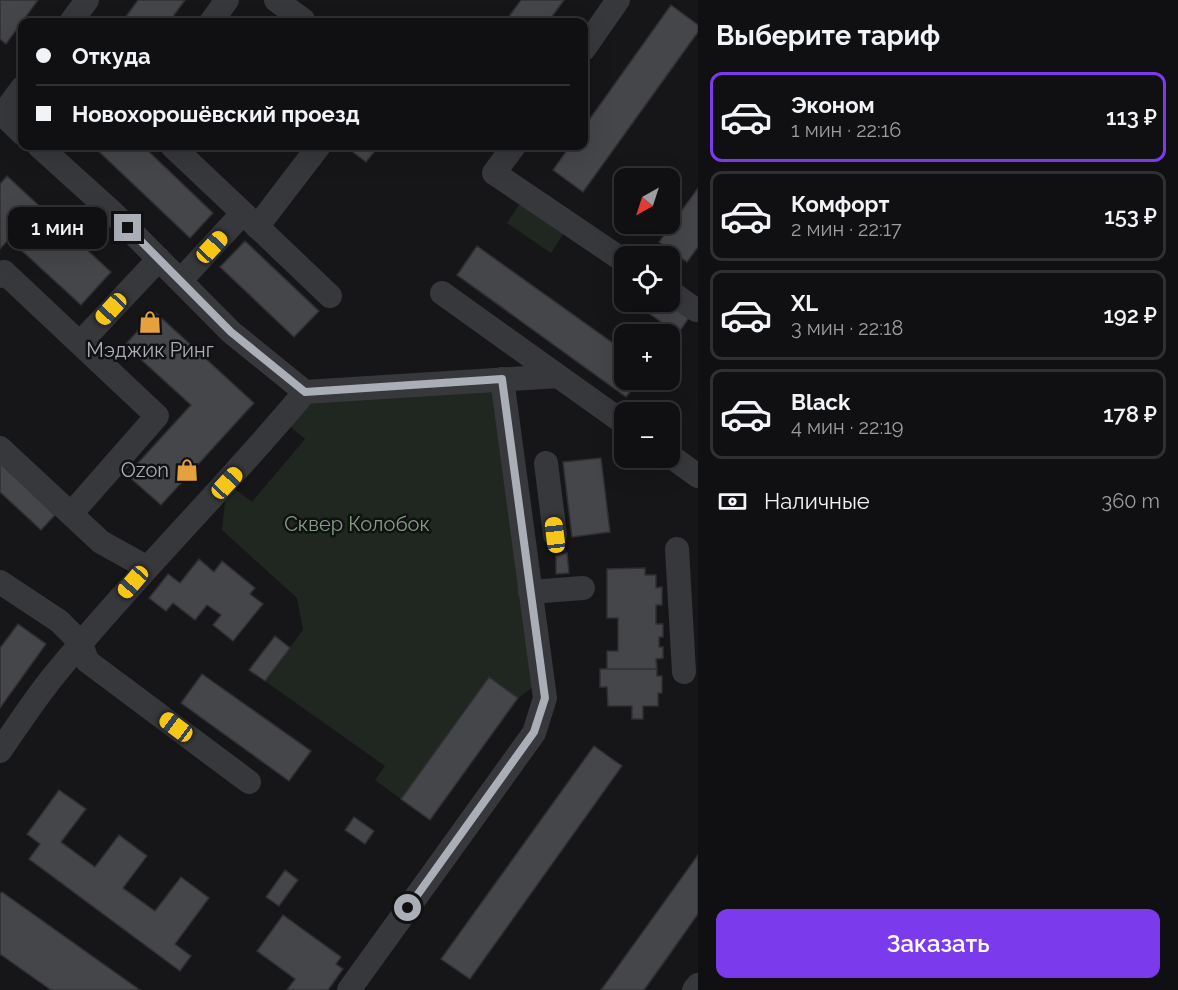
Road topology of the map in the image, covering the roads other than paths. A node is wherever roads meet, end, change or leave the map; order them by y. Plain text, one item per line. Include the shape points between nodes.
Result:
1 (87, 0) edge
2 (227, 0) edge
3 (276, 0) edge
4 (618, 0) edge
5 (74, 18) edge
6 (214, 18) edge
7 (300, 18) edge
8 (588, 43) edge
9 (18, 93) edge
10 (1, 113) edge
11 (18, 129) edge
12 (43, 150) edge
13 (176, 150) edge
14 (315, 150) edge
15 (511, 150) edge
16 (250, 220) junction
17 (614, 254) edge
18 (159, 259) junction
19 (0, 276) edge
20 (181, 280) junction
21 (442, 293) dead end
22 (330, 296) dead end
23 (680, 298) edge
24 (697, 309) edge
25 (80, 343) junction
26 (558, 376) junction
27 (502, 379) junction
28 (305, 392) junction
29 (614, 416) edge
30 (0, 448) edge
31 (546, 463) dead end
32 (680, 463) edge
33 (698, 476) edge
34 (551, 501) junction
35 (519, 504) junction
36 (71, 514) junction
37 (555, 535) dead end
38 (677, 549) dead end
39 (146, 567) junction
40 (0, 582) edge
41 (583, 588) dead end
42 (530, 592) junction
43 (81, 643) junction
44 (684, 672) dead end
45 (0, 751) edge
46 (249, 782) dead end
47 (698, 985) edge
48 (349, 990) edge
49 (694, 990) edge

1 - 5 street
2 - 6 street
3 - 7 street
4 - 8 street
9 - 10 street
10 - 11 street
12 - 18 street
13 - 16 street
14 - 16 street
15 - 17 street via 494,173
16 - 20 street
16 - 22 street
18 - 20 street
18 - 25 street
19 - 25 street via 4,272
20 - 28 street via 231,332
21 - 26 street
23 - 24 street
25 - 36 street via 157,416
26 - 27 street
26 - 29 street
27 - 28 street
27 - 35 street
28 - 39 street via 241,468
30 - 36 street
31 - 34 street
32 - 33 street
34 - 35 street
34 - 37 street
35 - 42 street
36 - 39 street via 101,542
38 - 44 street
39 - 43 street
40 - 43 street via 59,621
41 - 42 street
42 - 48 street via 545,698 534,732
43 - 45 street
43 - 46 street via 87,661
47 - 49 street

